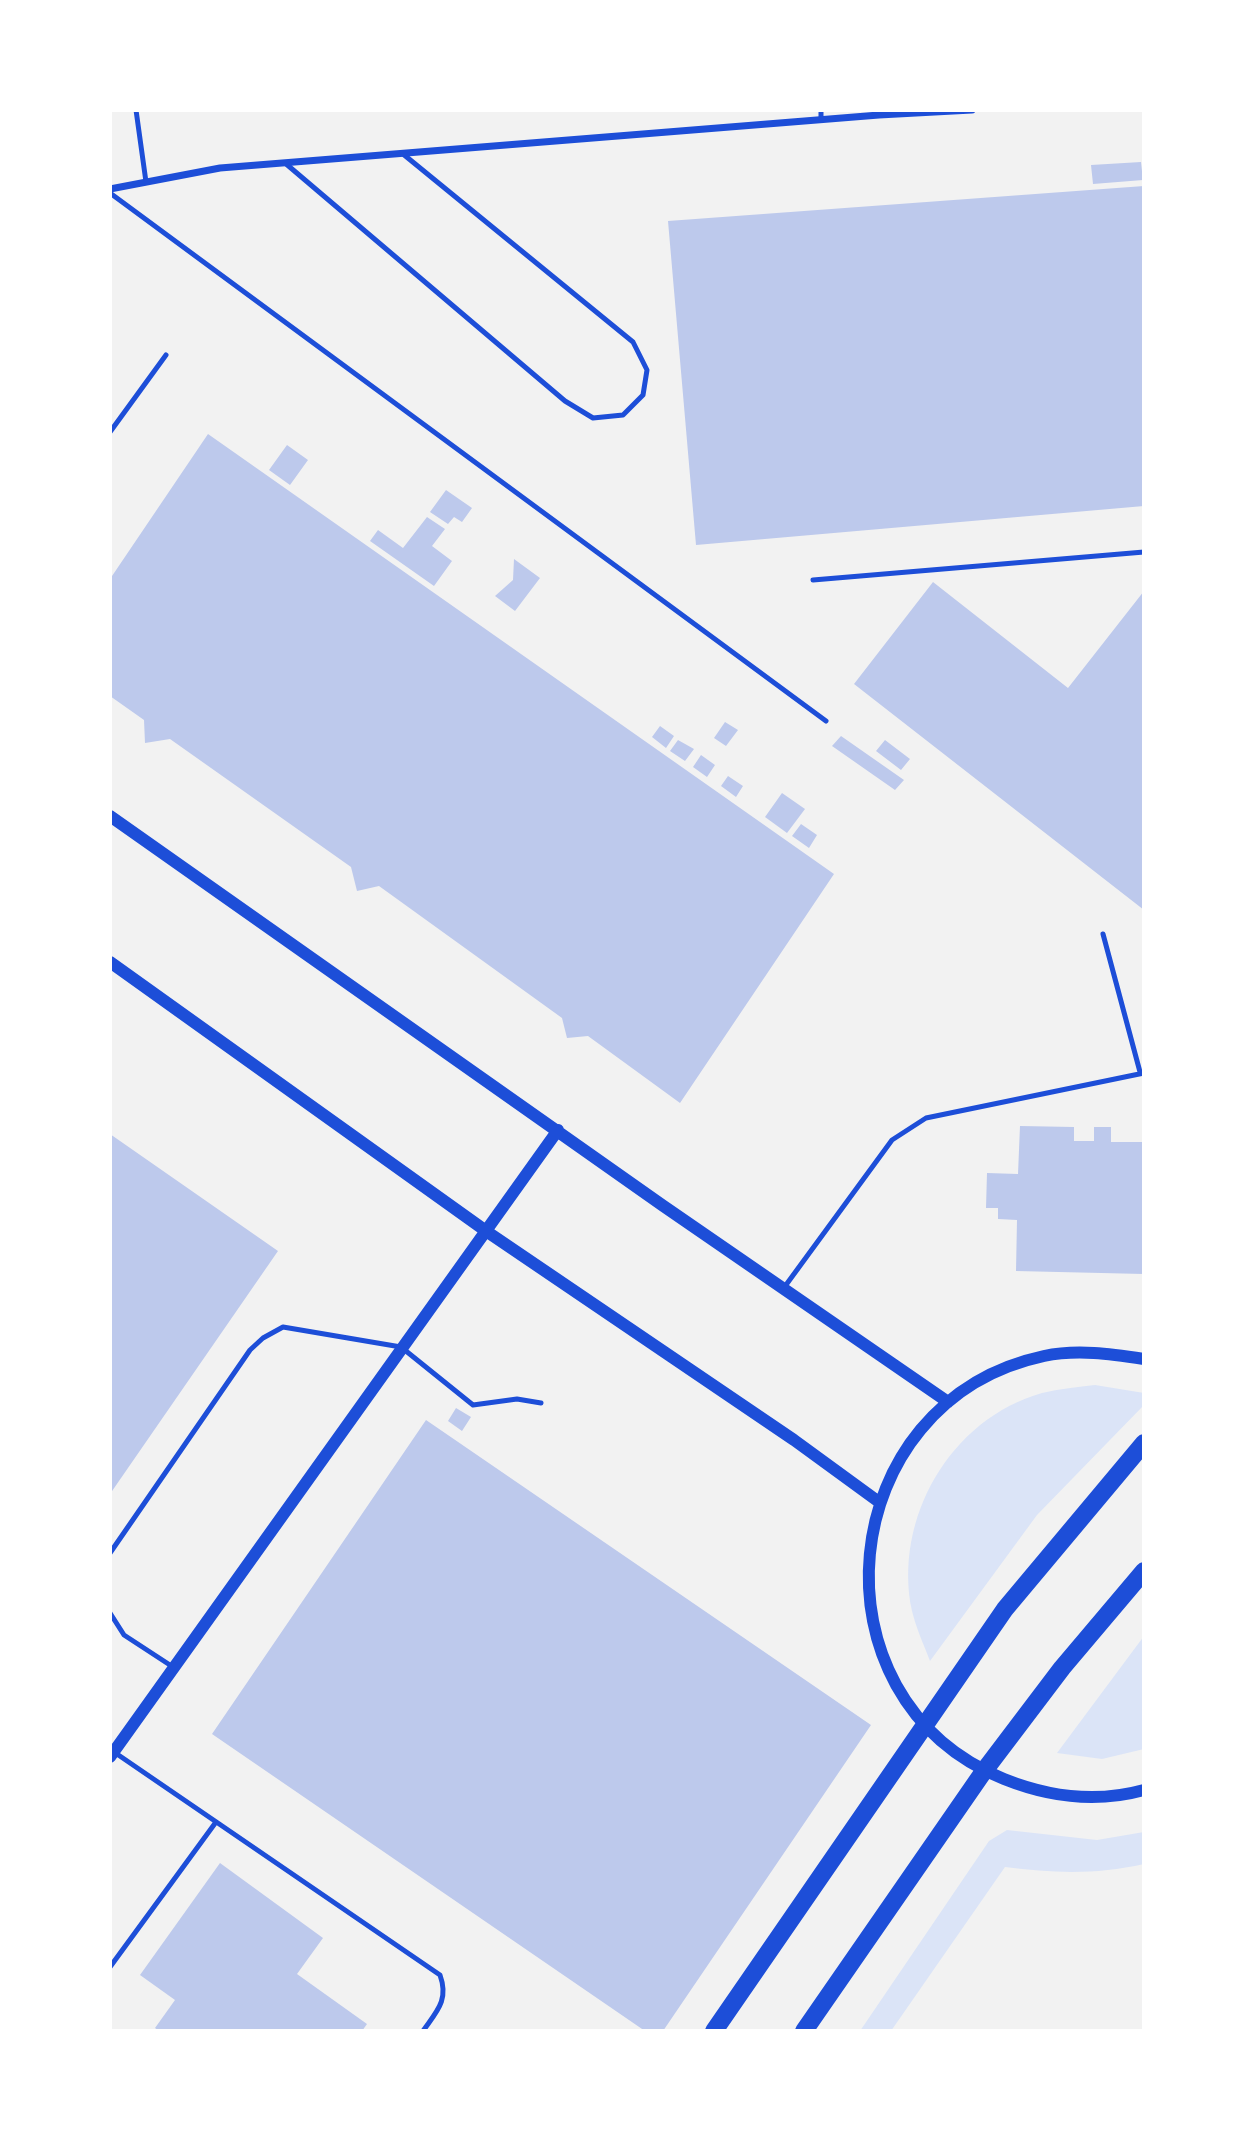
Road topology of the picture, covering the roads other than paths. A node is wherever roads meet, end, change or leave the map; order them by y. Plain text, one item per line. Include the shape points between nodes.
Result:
1 (136, 110) edge
2 (821, 110) edge
3 (970, 110) edge
4 (879, 113) edge
5 (821, 120) junction
6 (403, 154) junction
7 (285, 163) junction
8 (146, 182) junction
9 (110, 191) edge
10 (166, 355) dead end
11 (110, 432) edge
12 (1144, 552) edge
13 (813, 580) dead end
14 (826, 721) dead end
15 (110, 816) edge
16 (1103, 934) dead end
17 (110, 962) edge
18 (1142, 1072) edge
19 (558, 1130) junction
20 (486, 1231) junction
21 (783, 1289) junction
22 (401, 1348) junction
23 (1144, 1359) edge
24 (948, 1402) junction
25 (541, 1403) dead end
26 (1144, 1443) edge
27 (879, 1502) junction
28 (110, 1553) edge
29 (1144, 1571) edge
30 (110, 1613) edge
31 (173, 1667) junction
32 (923, 1723) junction
33 (112, 1755) edge
34 (984, 1771) junction
35 (1144, 1790) edge
36 (216, 1822) junction
37 (110, 1968) edge
38 (422, 2031) edge
39 (714, 2031) edge
40 (804, 2031) edge

1 - 8 lane
2 - 5 lane
3 - 4 street
4 - 5 street
5 - 6 street
6 - 7 street
6 - 7 lane via 633,342 647,370 643,395 623,415 593,418 565,401
7 - 8 street via 220,168
8 - 9 street
9 - 14 lane
10 - 11 lane
12 - 13 lane
15 - 19 street
16 - 18 lane
17 - 20 street
18 - 21 lane via 926,1118 910,1126 892,1140
19 - 20 street
19 - 21 street
20 - 22 street
20 - 27 street
21 - 24 street
22 - 25 lane via 473,1405 517,1399
22 - 28 lane via 283,1327 263,1338 250,1350
22 - 31 street
23 - 24 street via 1098,1352 1044,1356 994,1373
24 - 27 street via 919,1430
26 - 32 main road via 1005,1609
27 - 32 street via 869,1541 871,1619 900,1692
29 - 34 main road
30 - 31 lane via 124,1634
31 - 33 street
32 - 34 street
32 - 39 main road
33 - 36 lane
34 - 35 street via 1029,1789 1077,1798
34 - 40 main road
36 - 37 lane
36 - 38 lane via 440,1975 444,2002

